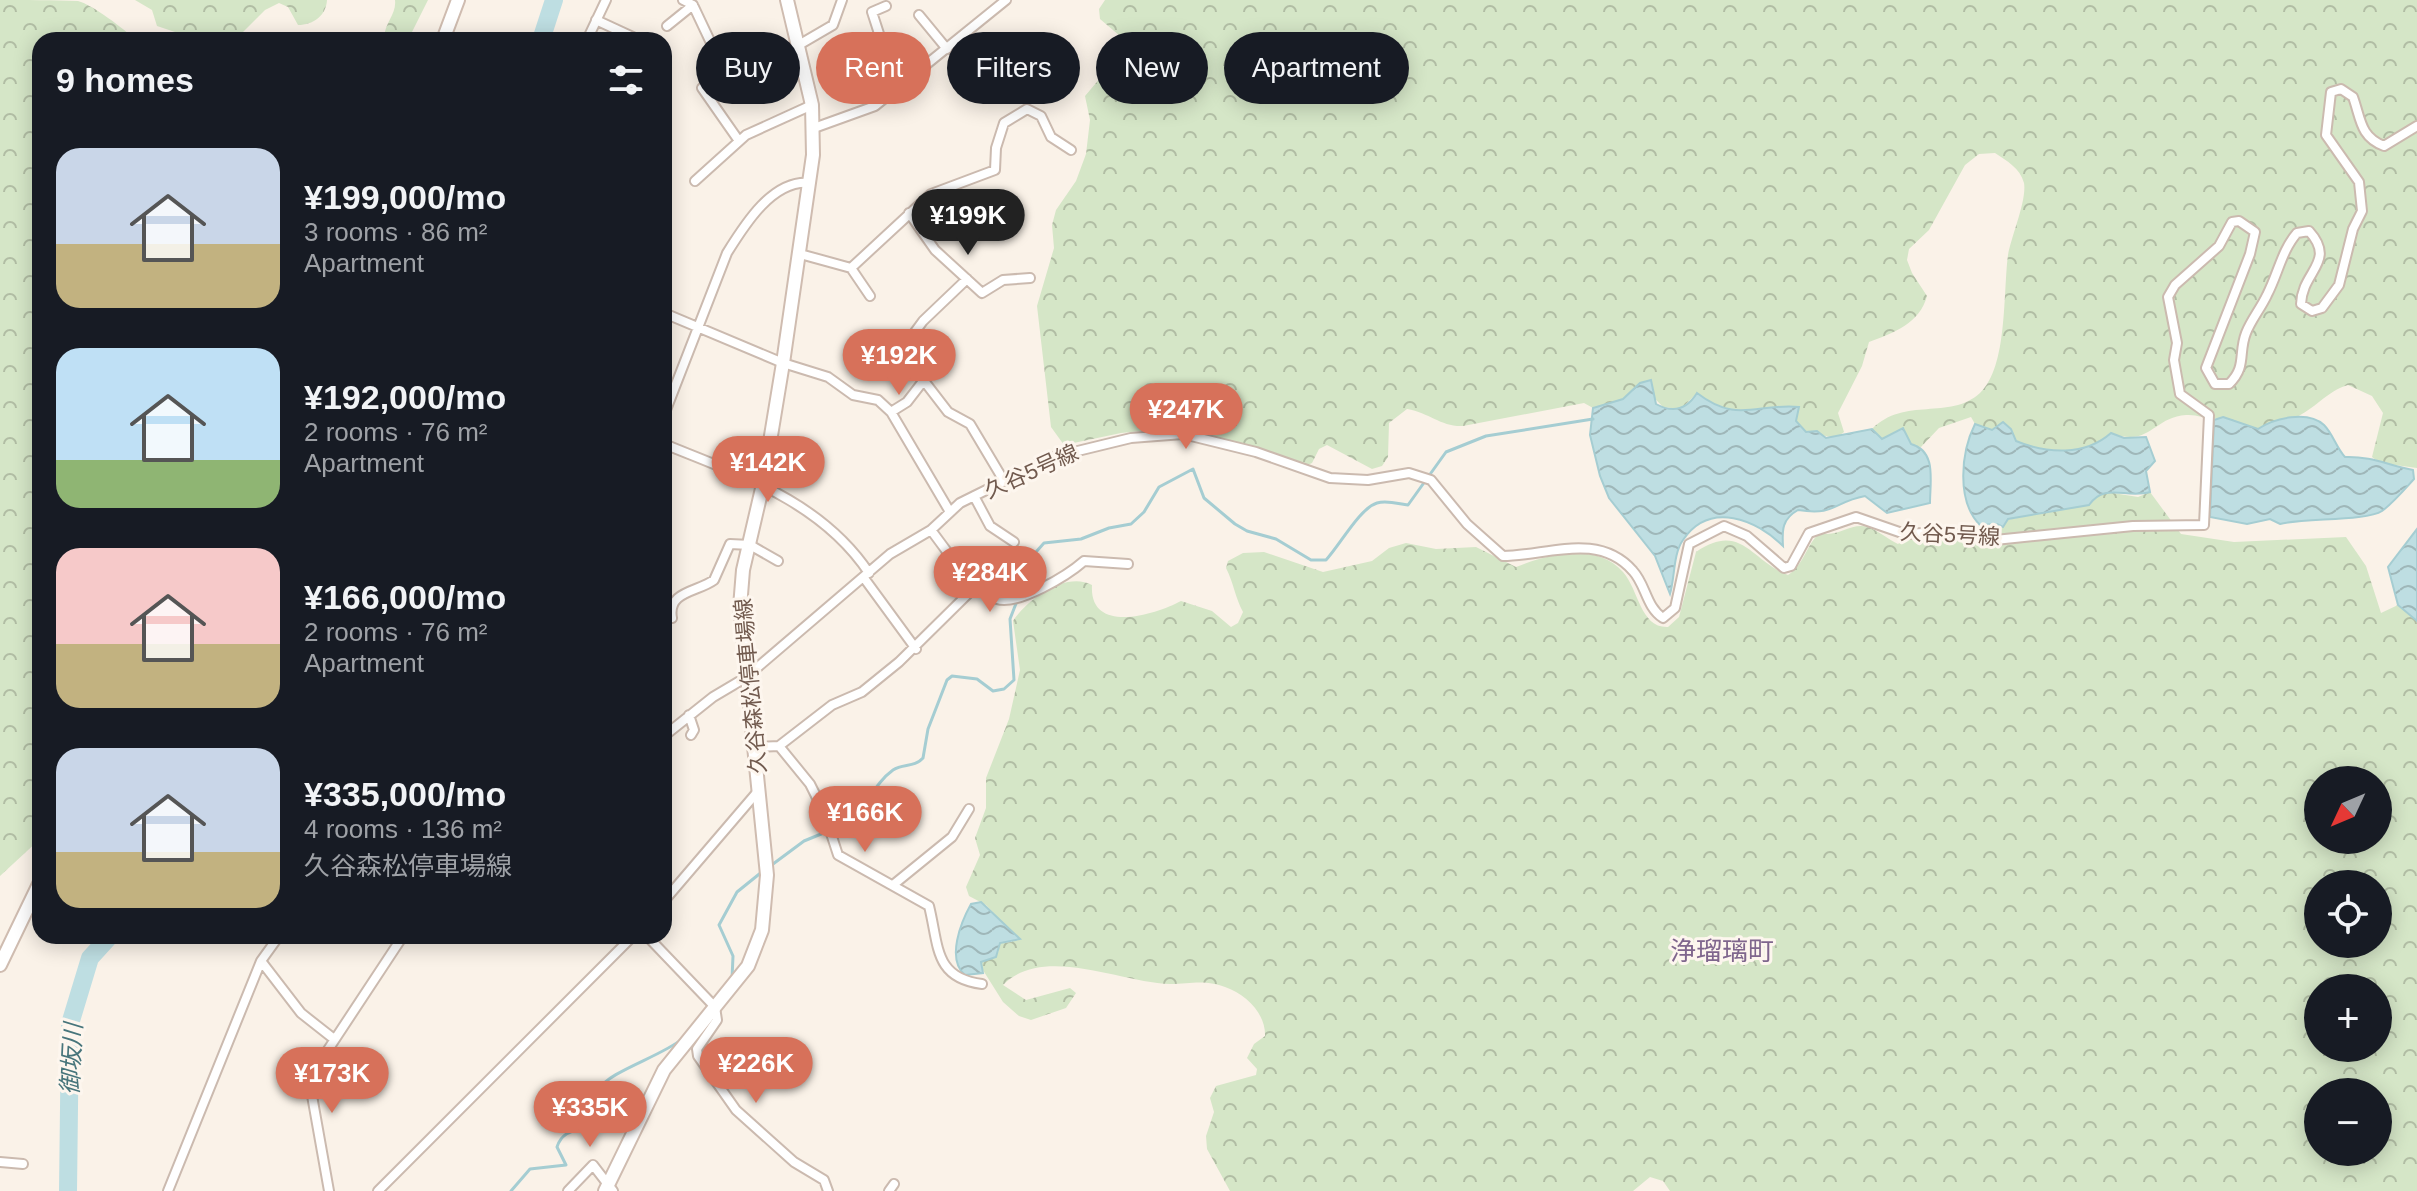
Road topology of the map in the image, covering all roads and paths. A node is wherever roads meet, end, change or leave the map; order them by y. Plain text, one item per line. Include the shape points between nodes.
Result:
1 (458, 0) edge
2 (606, 0) edge
3 (683, 0) edge
4 (787, 0) edge
5 (842, 0) edge
6 (1006, 0) edge
7 (693, 5) junction
8 (886, 6) dead end
9 (919, 15) dead end
10 (596, 20) junction
11 (667, 26) dead end
12 (446, 32) edge
13 (591, 32) edge
14 (622, 32) edge
15 (794, 32) edge
16 (878, 32) edge
17 (967, 32) edge
18 (800, 44) edge
19 (947, 49) joint
20 (800, 58) edge
21 (931, 63) edge
22 (802, 66) junction
23 (713, 104) edge
24 (878, 104) edge
25 (812, 105) junction
26 (2417, 126) edge
27 (814, 128) junction
28 (739, 141) junction
29 (1071, 150) dead end
30 (695, 181) dead end
31 (810, 183) junction
32 (909, 213) junction
33 (800, 254) junction
34 (851, 268) junction
35 (1030, 278) dead end
36 (967, 279) junction
37 (870, 296) dead end
38 (672, 316) edge
39 (699, 328) junction
40 (783, 363) junction
41 (924, 380) junction
42 (672, 395) edge
43 (891, 412) junction
44 (672, 447) edge
45 (1004, 481) junction
46 (763, 484) junction
47 (974, 496) junction
48 (950, 512) junction
49 (931, 530) junction
50 (1014, 542) dead end
51 (750, 545) junction
52 (778, 561) dead end
53 (1128, 564) dead end
54 (866, 575) junction
55 (974, 588) junction
56 (672, 618) dead end
57 (916, 649) junction
58 (746, 673) junction
59 (689, 715) junction
60 (672, 729) edge
61 (691, 735) dead end
62 (779, 746) junction
63 (755, 747) junction
64 (759, 790) junction
65 (969, 809) dead end
66 (893, 885) junction
67 (672, 892) edge
68 (32, 899) edge
69 (273, 944) edge
70 (398, 944) edge
71 (625, 944) edge
72 (655, 944) edge
73 (261, 961) junction
74 (0, 965) edge
75 (982, 984) dead end
76 (715, 1007) junction
77 (334, 1039) junction
78 (0, 1162) edge
79 (23, 1164) dead end
80 (608, 1190) edge
81 (168, 1191) edge
82 (329, 1191) edge
83 (378, 1191) edge
84 (568, 1191) edge
85 (828, 1191) edge

1 - 12 main road
2 - 10 street
3 - 7 street
4 - 15 main road, 久谷森松停車場線
5 - 18 street via 833,25
6 - 17 street
7 - 11 street
7 - 22 street via 728,79
8 - 16 street via 872,12
9 - 19 street
10 - 13 street
10 - 14 street
19 - 21 street
20 - 22 main road, 久谷森松停車場線
22 - 25 main road, 久谷森松停車場線
23 - 28 street
24 - 27 street
25 - 27 main road, 久谷森松停車場線
25 - 28 street
26 - 45 street, 久谷5号線 via 2384,146 2361,128 2353,97 2341,89 2331,92 2326,135 2362,194 2362,211 2339,285 2322,308 2312,311 2301,304 2302,287 2322,258 2321,244 2309,231 2297,233 2246,331 2244,361 2229,384 2215,384 2206,368 2255,232 2232,222 2219,246 2168,297 2180,394 2209,415 2204,525 2133,526 1995,540 1941,532 1905,534 1856,517 1809,533 1791,566 1784,568 1747,536 1724,526 1689,544 1675,608 1663,618 1632,569 1608,554 1562,547 1503,556 1427,478 1409,473 1368,480 1330,478 1220,442 1168,434 1092,445
27 - 31 main road, 久谷森松停車場線
28 - 30 street
29 - 32 street via 1051,137 1041,116 1027,109 1004,123 995,170 947,186
31 - 33 main road, 久谷森松停車場線
31 - 39 street via 785,186 742,230 727,253
32 - 34 street
32 - 36 street via 935,250
33 - 34 street
33 - 40 main road, 久谷森松停車場線
34 - 37 street
35 - 36 street via 1003,280 982,293
36 - 41 street via 923,321 901,351
38 - 39 street
39 - 40 street
39 - 42 street
40 - 43 street via 828,377 853,395 878,400
40 - 46 main road, 久谷森松停車場線
41 - 43 street
41 - 45 street via 948,412 970,424
43 - 48 street
44 - 46 street
45 - 47 street, 久谷5号線
46 - 51 main road, 久谷森松停車場線
46 - 54 street via 831,528
47 - 48 street, 久谷5号線
47 - 50 street via 990,526
48 - 49 street, 久谷5号線
49 - 54 street, 久谷5号線
49 - 55 street
51 - 52 street
51 - 56 street via 730,544 714,580 680,595
51 - 58 main road, 久谷森松停車場線 via 740,607
53 - 55 street via 1084,561 1062,578 1016,598 999,600
54 - 57 street
54 - 58 street, 久谷5号線
55 - 57 street
57 - 62 street
58 - 59 street, 久谷5号線
58 - 63 main road, 久谷森松停車場線
59 - 60 street, 久谷5号線
59 - 61 street
62 - 63 street
62 - 66 street via 810,784 838,855
63 - 64 main road, 久谷森松停車場線
64 - 67 street
64 - 76 main road, 久谷森松停車場線 via 767,875 762,930 748,966
65 - 66 street via 952,837
66 - 75 street via 929,906 946,970 961,981
68 - 74 main road
69 - 73 street
70 - 77 street
71 - 83 street
72 - 76 street
73 - 77 street via 301,1013
73 - 81 street
76 - 80 main road, 久谷森松停車場線 via 664,1070
76 - 85 street via 717,1020 697,1049 698,1056 736,1110 794,1162 824,1180
77 - 82 street via 314,1071 311,1090
78 - 79 street
80 - 84 street via 593,1165

